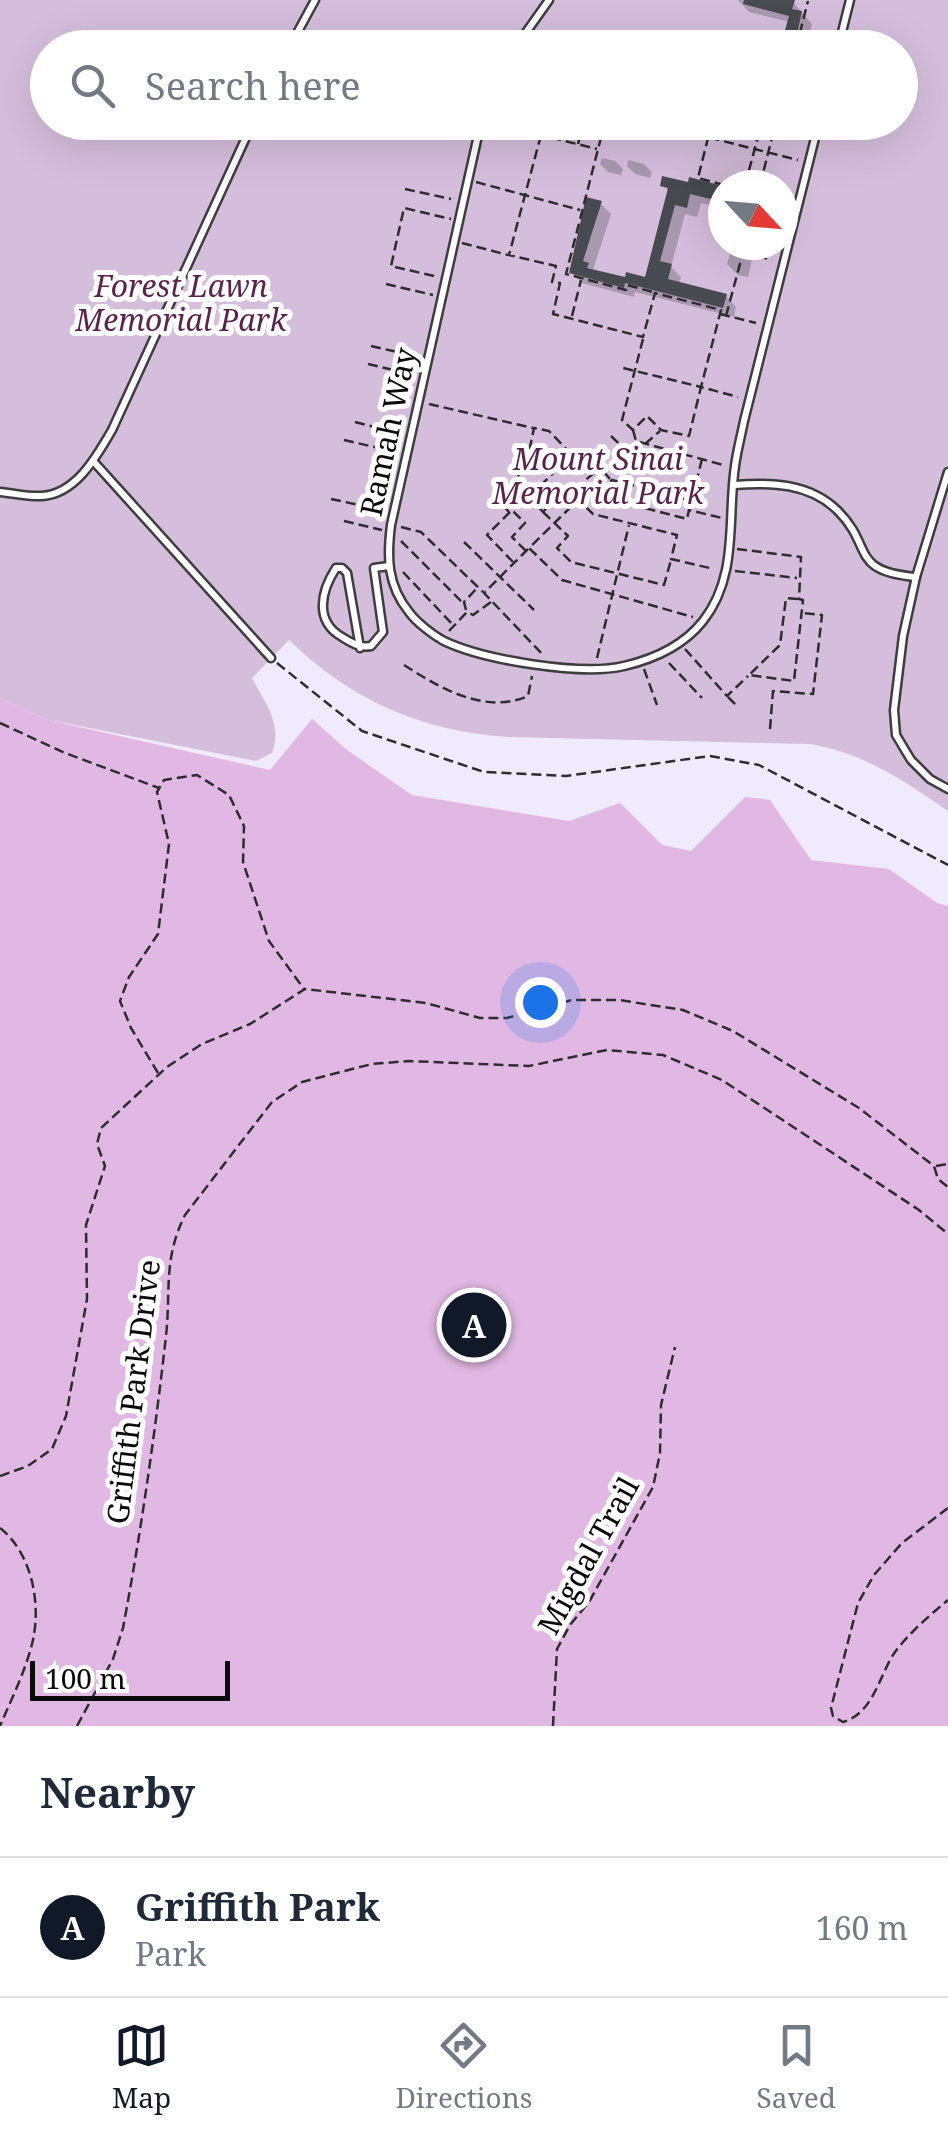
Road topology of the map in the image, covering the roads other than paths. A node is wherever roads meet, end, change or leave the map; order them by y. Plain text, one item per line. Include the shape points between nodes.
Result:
1 (314, 0) edge
2 (548, 0) edge
3 (850, 0) edge
4 (298, 30) edge
5 (526, 30) edge
6 (842, 30) edge
7 (245, 140) edge
8 (477, 140) edge
9 (815, 140) edge
10 (94, 462) junction
11 (948, 472) edge
12 (734, 485) junction
13 (0, 492) edge
14 (388, 566) junction
15 (916, 576) junction
16 (360, 648) junction
17 (271, 658) road end
18 (948, 790) edge

1 - 4 lane
2 - 5 lane
3 - 6 lane
7 - 10 lane
8 - 14 lane, Ramah Way
9 - 12 lane via 748,400
10 - 13 lane via 45,496
10 - 17 lane
11 - 15 lane
12 - 14 lane, Ramah Way via 724,582 704,620 661,653 622,666 534,664 441,640 409,612
12 - 15 lane via 795,486 817,495 840,512 868,562 892,575
14 - 16 lane via 374,568 372,575 384,632
15 - 18 lane via 903,636 896,735 910,760
16 - 16 lane via 327,626 321,612 336,568 347,573

